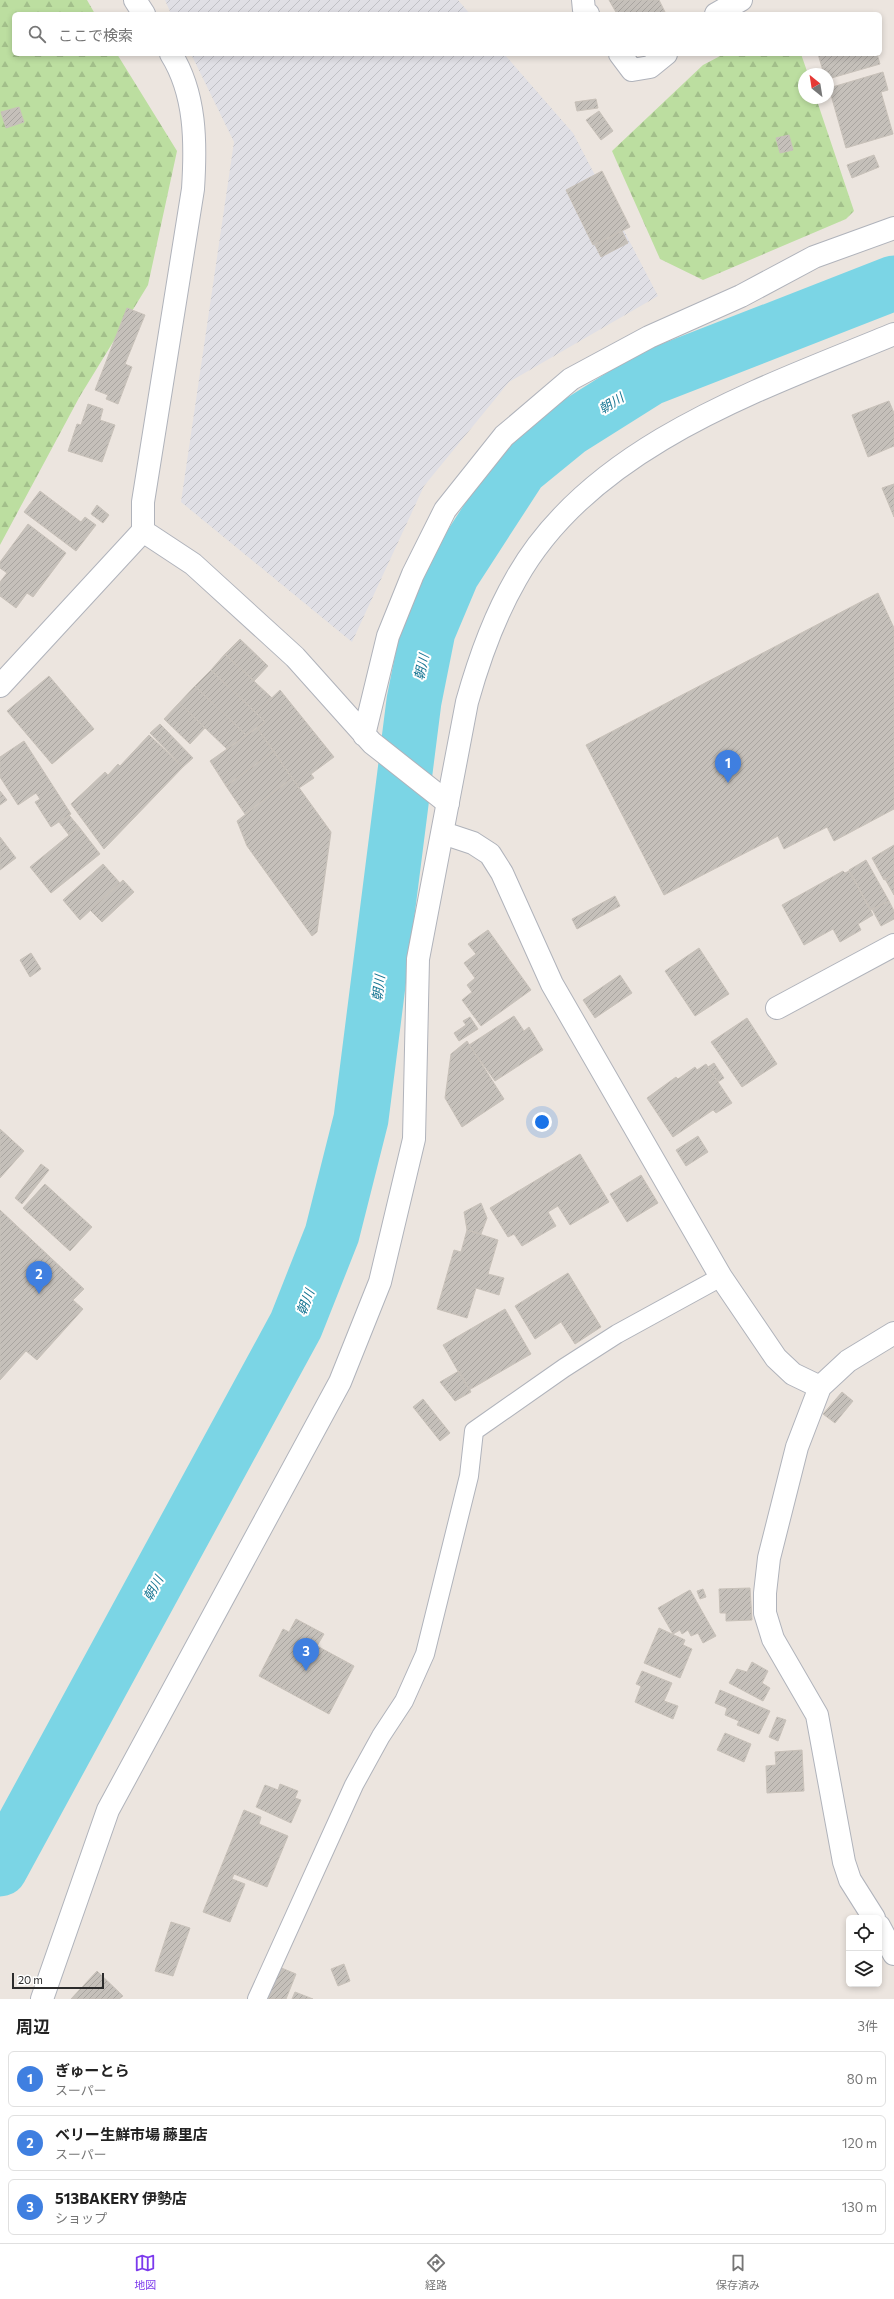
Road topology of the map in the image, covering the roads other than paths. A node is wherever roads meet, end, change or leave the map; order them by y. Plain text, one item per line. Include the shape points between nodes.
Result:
1 (135, 0) edge
2 (583, 0) edge
3 (741, 0) edge
4 (143, 12) edge
5 (586, 12) edge
6 (720, 12) edge
7 (172, 56) edge
8 (622, 56) edge
9 (664, 56) edge
10 (894, 228) edge
11 (894, 334) edge
12 (142, 531) junction
13 (0, 686) edge
14 (368, 739) junction
15 (448, 803) junction
16 (443, 833) junction
17 (894, 945) edge
18 (777, 1008) dead end
19 (721, 1277) junction
20 (894, 1333) edge
21 (820, 1387) junction
22 (872, 1915) edge
23 (882, 1932) edge
24 (894, 1954) edge
25 (42, 1999) edge
26 (257, 1999) edge

1 - 4 street
2 - 5 street
3 - 6 street
7 - 12 street via 188,95 194,126 195,161 193,189 143,502
8 - 9 street via 632,70 650,68
10 - 14 street via 814,257 741,296 649,337 571,379 504,436 445,510 413,574 388,636
11 - 15 street via 806,370 670,434 618,466 585,494 539,546 516,578 496,619 478,663 467,702
12 - 13 street
12 - 14 street via 193,564 295,657
14 - 15 street
15 - 16 street
16 - 19 street via 473,843 490,854 502,873 552,984
16 - 25 street via 418,959 414,1139 380,1282 340,1382 108,1810
17 - 18 street
19 - 21 street via 776,1358 793,1374
19 - 26 lane via 616,1334 474,1431 469,1476 425,1654 404,1701 354,1785
20 - 21 street via 848,1361
21 - 22 street via 797,1447 769,1558 765,1613 773,1639 817,1715 844,1862 850,1880
23 - 24 street

